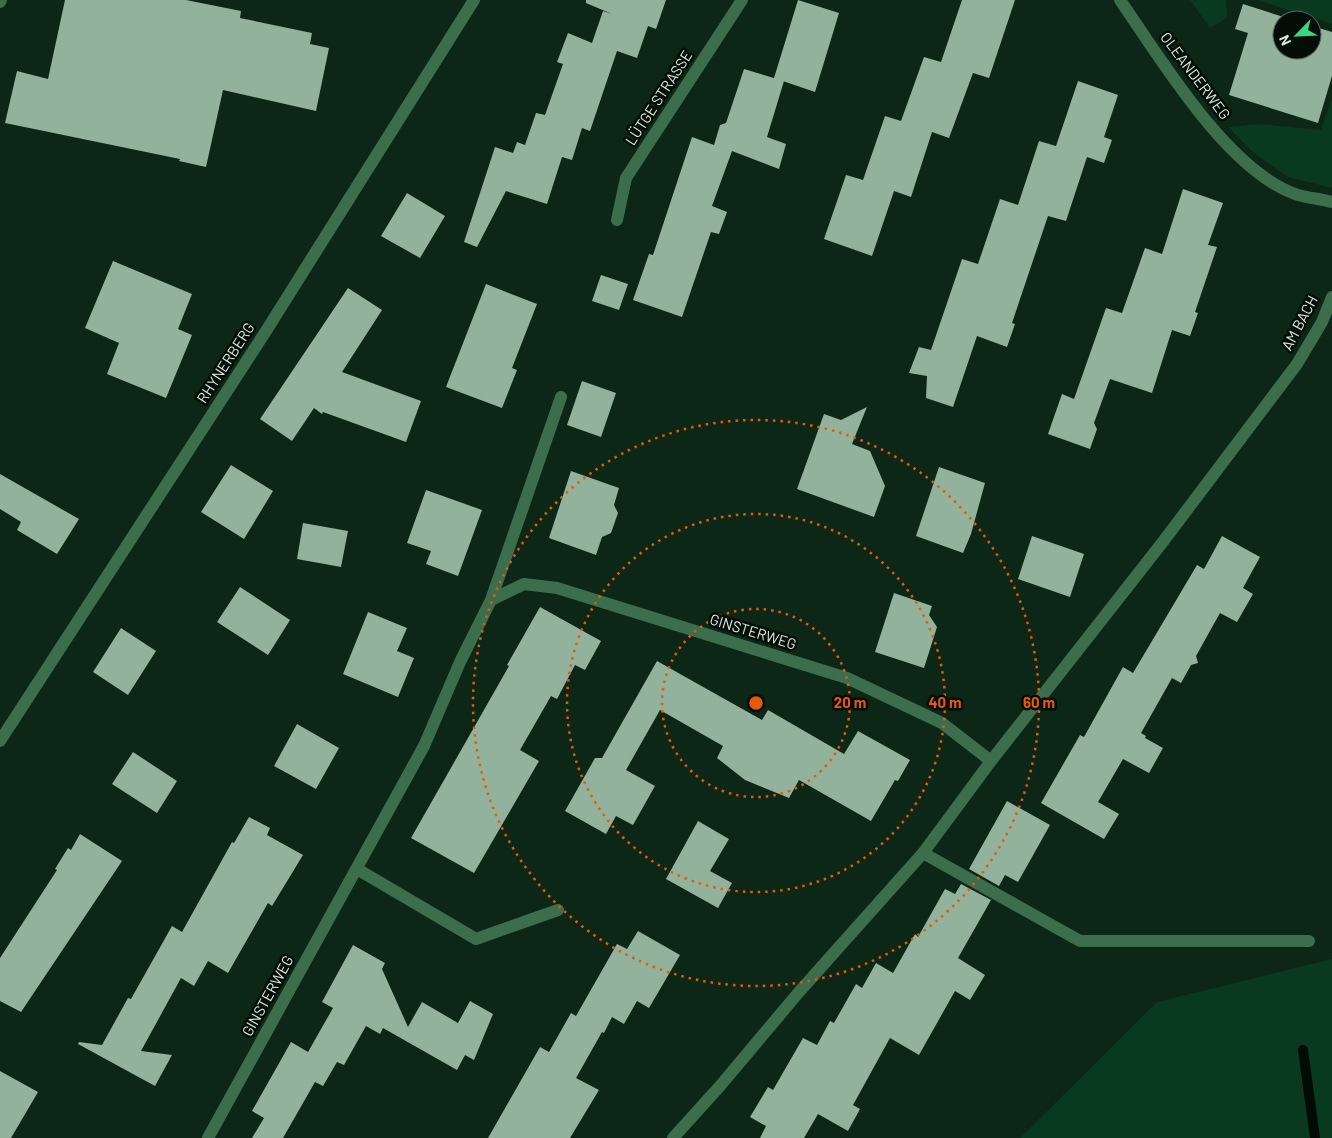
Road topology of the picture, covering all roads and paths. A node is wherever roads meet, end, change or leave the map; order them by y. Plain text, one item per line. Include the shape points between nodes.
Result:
1 (474, 0) edge
2 (742, 0) edge
3 (1120, 0) edge
4 (1332, 202) edge
5 (617, 220) dead end
6 (1332, 297) edge
7 (561, 397) dead end
8 (491, 600) junction
9 (0, 741) edge
10 (992, 761) junction
11 (923, 853) junction
12 (357, 869) junction
13 (558, 910) dead end
14 (1310, 941) dead end
15 (208, 1138) edge
16 (673, 1138) edge

1 - 9 street, RHYNERBERG via 272,322
2 - 5 street, LÜTGE STRASSE via 626,178
3 - 4 street, OLEANDERWEG via 1200,115 1250,166 1298,194
6 - 10 street, AM BACH via 1322,322 1297,364
7 - 8 street, GINSTERWEG
8 - 10 street, GINSTERWEG via 524,584 557,588 847,678 942,723
8 - 12 street, GINSTERWEG via 424,746
10 - 11 street, AM BACH
11 - 14 street via 1080,941
11 - 16 street, AM BACH
12 - 13 street via 476,938
12 - 15 street, GINSTERWEG

